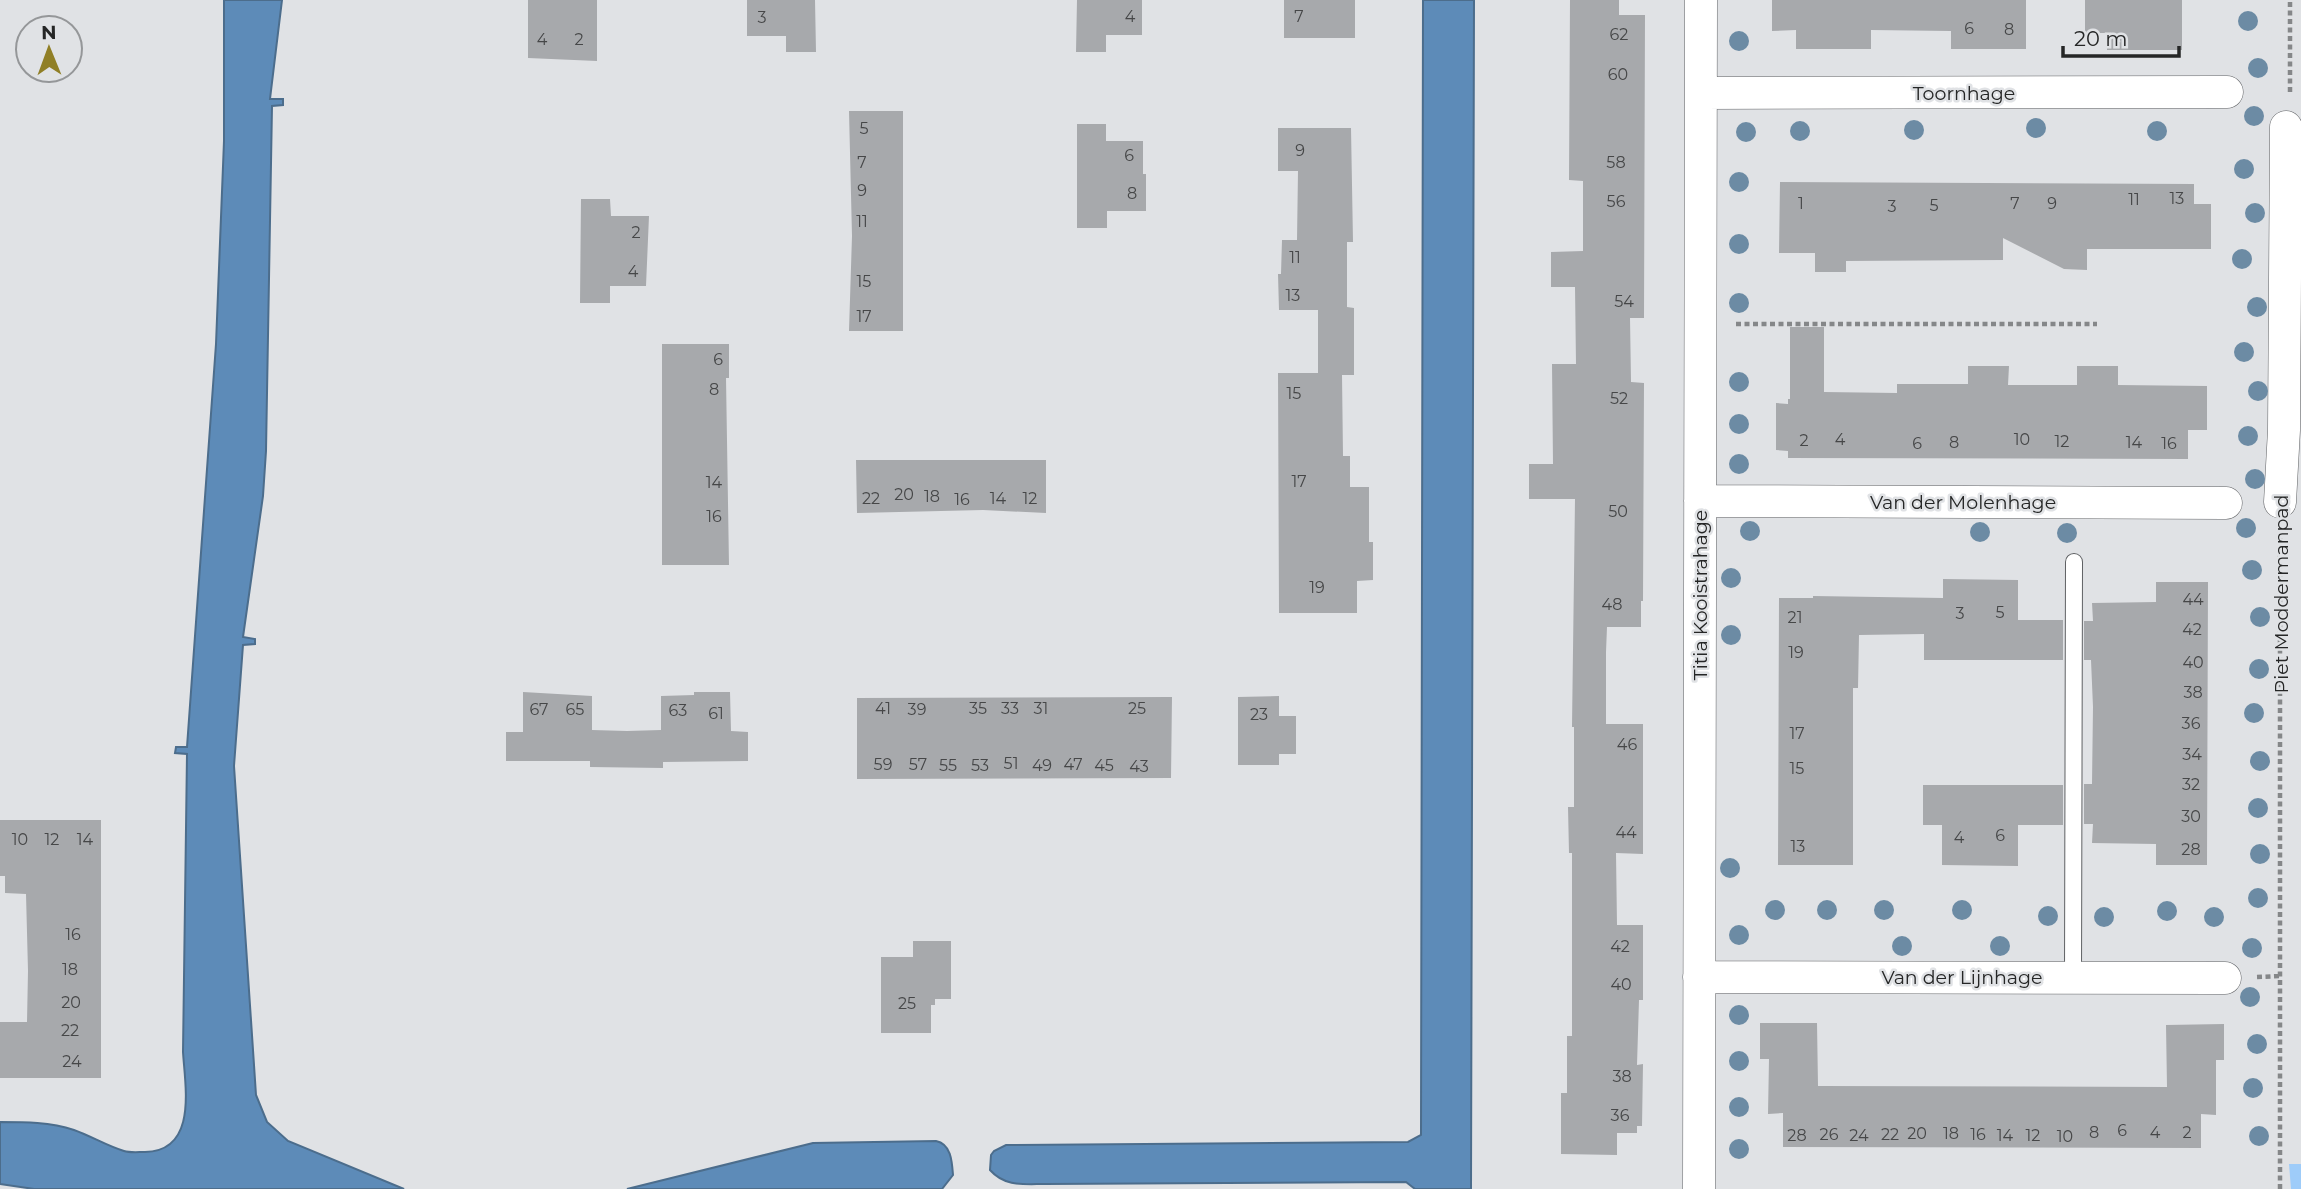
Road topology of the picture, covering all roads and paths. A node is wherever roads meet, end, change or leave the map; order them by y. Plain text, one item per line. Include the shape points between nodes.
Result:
1 (1701, 0) edge
2 (2290, 0) edge
3 (2227, 92) dead end
4 (1701, 93) junction
5 (2286, 127) joint
6 (1731, 324) dead end
7 (2097, 324) dead end
8 (2292, 430) edge
9 (1700, 502) junction
10 (2280, 502) joint
11 (2226, 503) dead end
12 (2074, 562) dead end
13 (1699, 977) junction
14 (2073, 977) junction
15 (2225, 978) dead end
16 (1699, 1189) edge
17 (2280, 1189) edge

1 - 4 street, Titia Kooistrahage
2 - 5 path via 2290,116
3 - 4 street, Toornhage
4 - 9 street, Titia Kooistrahage
5 - 8 street, Piet Moddermanpad
6 - 7 path
8 - 10 street, Piet Moddermanpad
9 - 11 street, Van der Molenhage
9 - 13 street, Titia Kooistrahage
10 - 17 path, Piet Moddermanpad
12 - 14 lane
13 - 14 street, Van der Lijnhage
13 - 16 street, Titia Kooistrahage
14 - 15 street, Van der Lijnhage

